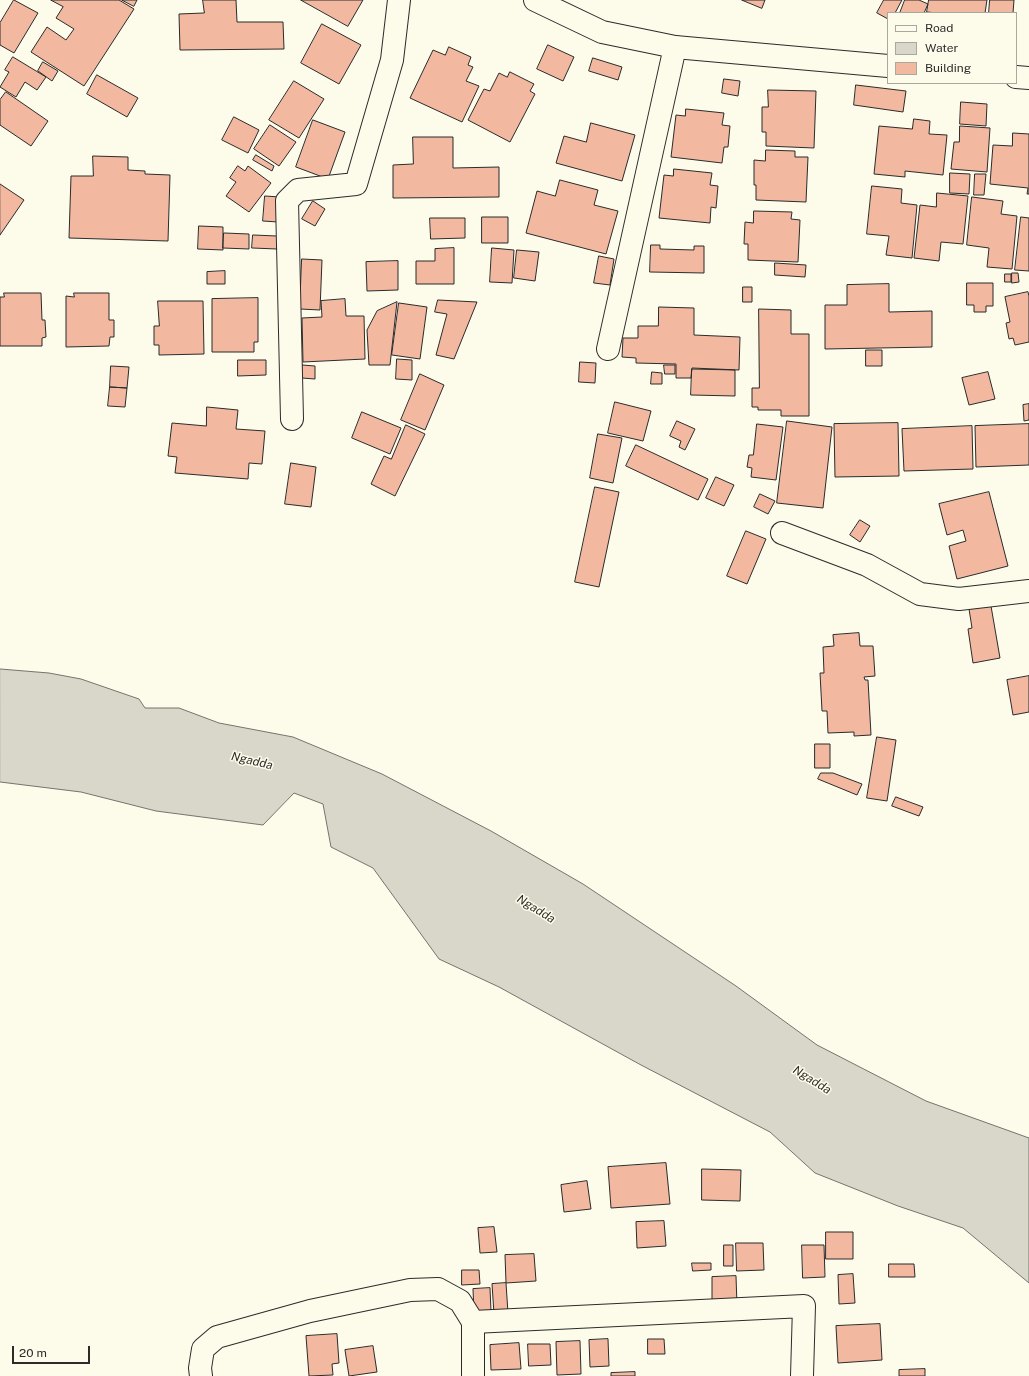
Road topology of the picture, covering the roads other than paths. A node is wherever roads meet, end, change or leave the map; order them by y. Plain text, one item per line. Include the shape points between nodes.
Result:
1 (399, 0) edge
2 (535, 0) edge
3 (675, 47) junction
4 (887, 66) edge
5 (1017, 77) edge
6 (1029, 78) edge
7 (608, 349) dead end
8 (292, 419) dead end
9 (782, 533) dead end
10 (1029, 591) edge
11 (473, 1322) junction
12 (201, 1376) edge
13 (473, 1376) edge
14 (802, 1376) edge

1 - 8 street via 392,60 356,184 298,190 287,201
2 - 3 street via 602,32
3 - 4 street
3 - 7 street
5 - 6 street
9 - 10 street via 867,565 920,594 958,599
11 - 12 street via 460,1301 438,1289 410,1290 310,1311 217,1336 203,1349
11 - 13 street
11 - 14 street via 804,1306

